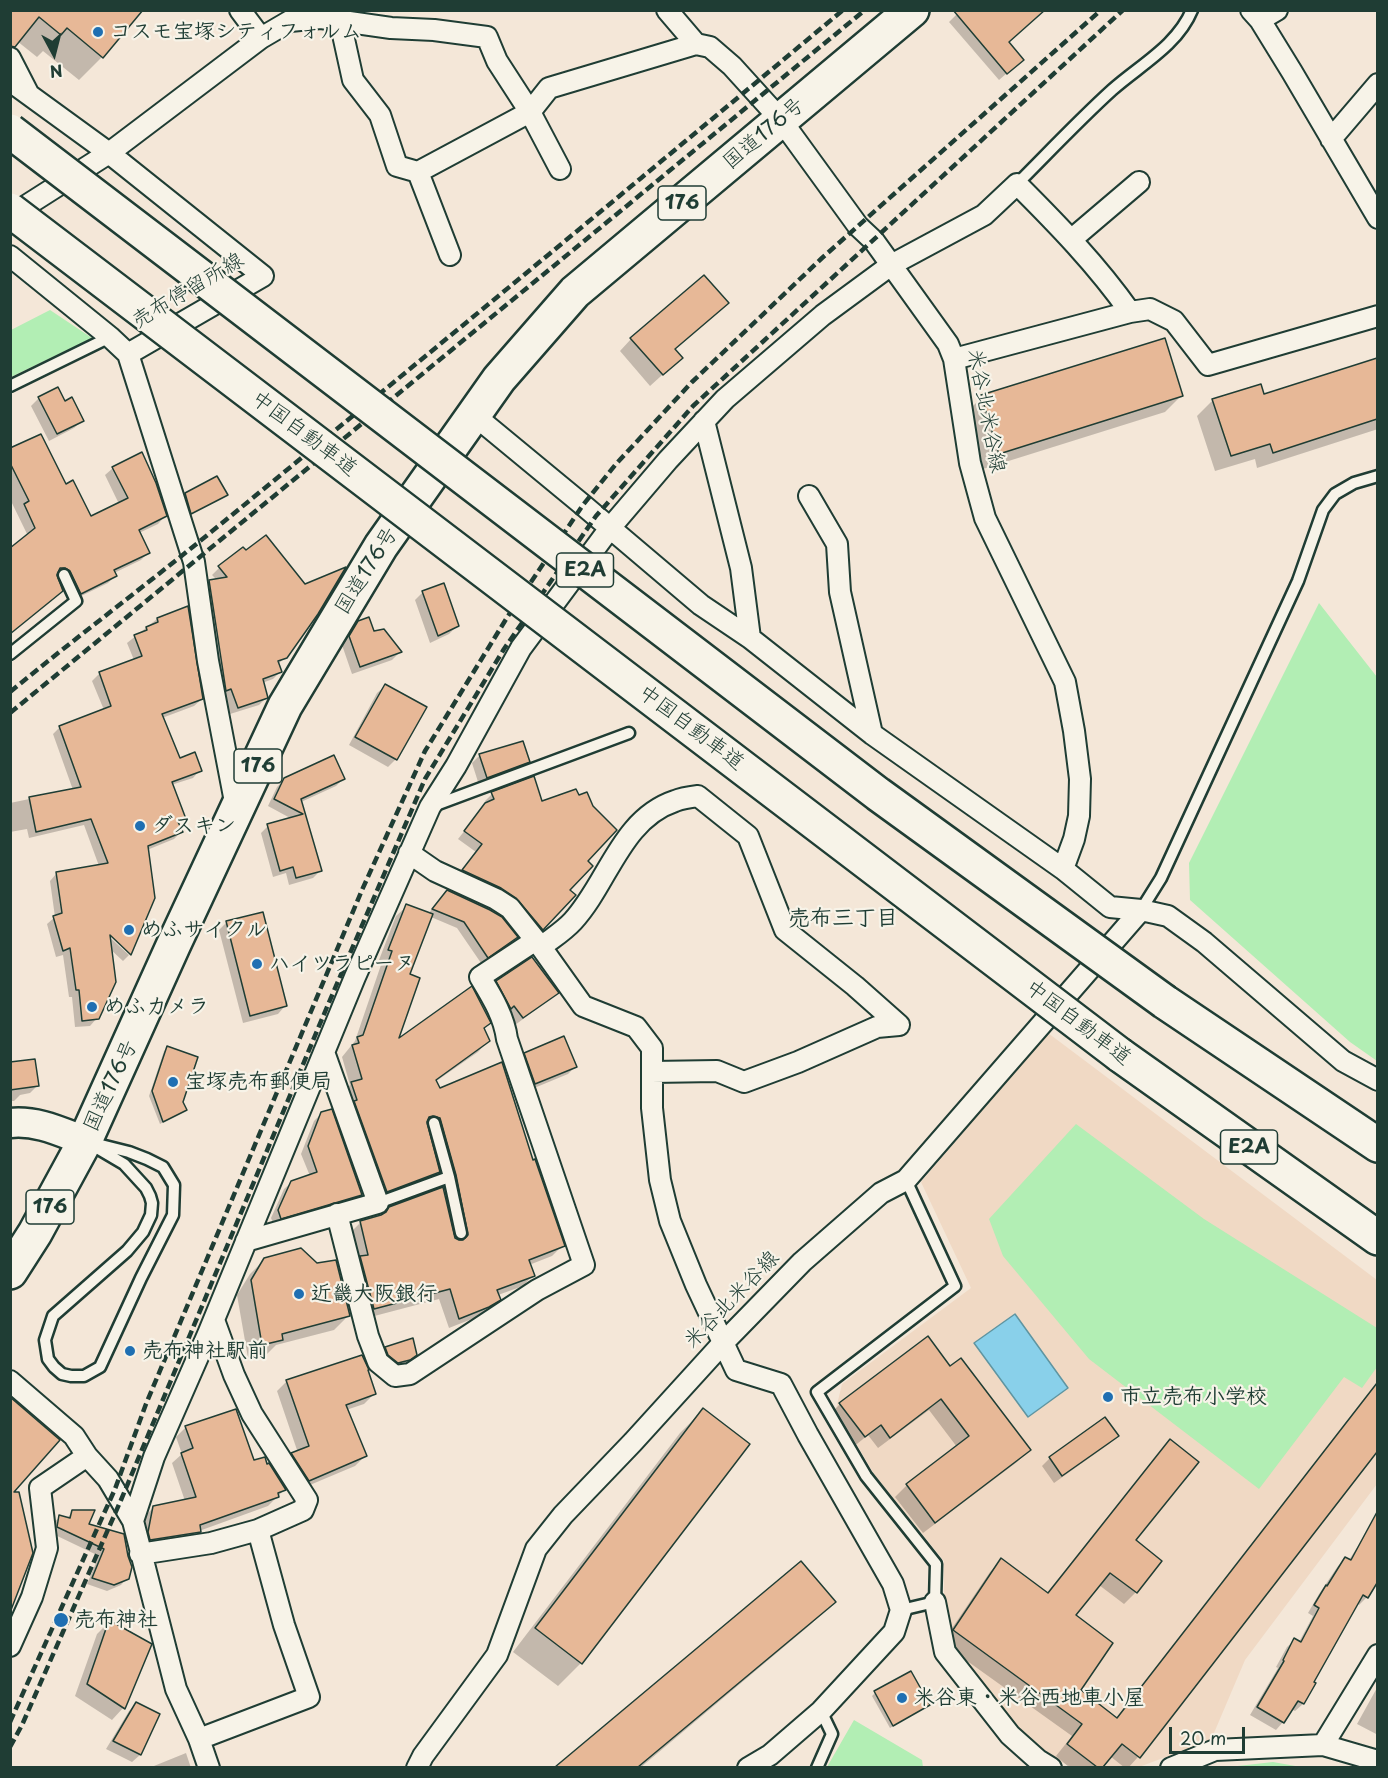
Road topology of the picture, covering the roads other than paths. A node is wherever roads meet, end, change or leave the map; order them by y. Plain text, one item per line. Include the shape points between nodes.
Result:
1 (240, 10) edge
2 (666, 10) edge
3 (912, 10) edge
4 (1192, 10) edge
5 (1277, 10) edge
6 (309, 15) edge
7 (1255, 15) edge
8 (340, 21) junction
9 (261, 38) junction
10 (696, 44) junction
11 (10, 58) edge
12 (10, 81) edge
13 (1377, 84) edge
14 (30, 95) junction
15 (530, 112) junction
16 (781, 120) junction
17 (10, 131) edge
18 (1331, 139) junction
19 (109, 153) junction
20 (560, 169) dead end
21 (418, 172) junction
22 (1139, 182) dead end
23 (1017, 184) junction
24 (10, 210) edge
25 (10, 216) edge
26 (1377, 218) edge
27 (1072, 239) junction
28 (450, 255) dead end
29 (10, 256) edge
30 (891, 265) junction
31 (1130, 312) junction
32 (1377, 316) edge
33 (110, 337) junction
34 (128, 354) junction
35 (954, 359) junction
36 (10, 386) edge
37 (474, 415) junction
38 (704, 421) junction
39 (1377, 476) edge
40 (809, 496) dead end
41 (610, 528) junction
42 (63, 575) dead end
43 (750, 638) junction
44 (10, 654) edge
45 (629, 733) dead end
46 (872, 734) junction
47 (430, 807) junction
48 (237, 810) junction
49 (409, 853) junction
50 (1063, 869) junction
51 (1141, 910) junction
52 (538, 944) junction
53 (324, 1052) junction
54 (652, 1072) junction
55 (1377, 1080) edge
56 (434, 1123) dead end
57 (10, 1124) edge
58 (85, 1141) junction
59 (1377, 1145) edge
60 (449, 1177) junction
61 (906, 1180) junction
62 (378, 1203) junction
63 (337, 1215) junction
64 (461, 1233) dead end
65 (1377, 1238) edge
66 (246, 1240) junction
67 (10, 1272) edge
68 (214, 1320) junction
69 (723, 1343) junction
70 (10, 1381) edge
71 (87, 1456) junction
72 (133, 1521) junction
73 (258, 1530) junction
74 (140, 1554) junction
75 (935, 1602) junction
76 (901, 1610) junction
77 (10, 1646) edge
78 (1377, 1655) edge
79 (821, 1711) junction
80 (199, 1739) junction
81 (1323, 1745) junction
82 (1377, 1761) edge
83 (209, 1767) edge
84 (417, 1767) edge
85 (748, 1767) edge
86 (817, 1767) edge
87 (1051, 1767) edge
88 (1171, 1767) edge

1 - 9 street
2 - 10 street, 米谷北米谷線
3 - 16 highway, 国道176号 / 176
4 - 23 lane via 1186,25 1158,53 1112,90
5 - 7 street
6 - 8 street
6 - 9 street
7 - 18 street
8 - 15 street via 487,37 497,61
8 - 21 street via 352,80 380,115 397,166
9 - 19 street
10 - 15 street via 549,88
10 - 16 street, 米谷北米谷線 via 710,47 732,66
11 - 14 street, 売布停留所線
12 - 14 street
13 - 18 street
14 - 19 street, 売布停留所線
15 - 20 street
15 - 21 street
16 - 30 street, 米谷北米谷線
16 - 37 highway, 国道176号 / 176 via 575,292 499,379
17 - 59 highway, E2A, bridge via 878,794 1165,1002
18 - 26 street
19 - 25 street
19 - 34 street, 売布停留所線 via 263,276
21 - 28 street
22 - 27 street
23 - 27 street
23 - 30 street via 984,215
24 - 65 highway, 中国自動車道 / E2A, bridge via 1120,1055
27 - 31 street
29 - 33 street
30 - 35 street, 米谷北米谷線 via 948,344
30 - 38 street via 823,315
31 - 32 street via 1150,309 1174,321 1208,365
31 - 35 street
33 - 34 street
33 - 36 lane
34 - 48 street, 売布停留所線 via 195,562 208,661
35 - 50 street, 米谷北米谷線 via 970,463 985,518 1065,682 1080,779 1079,816
37 - 41 street
37 - 48 highway, 国道176号 / 176 via 375,556 285,706
38 - 41 street
38 - 43 street via 741,568
39 - 51 lane via 1335,494 1323,510 1293,591 1161,878
40 - 46 street via 837,544 840,592
41 - 43 street via 702,605
41 - 47 street via 521,648
42 - 44 lane via 76,602
43 - 46 street
45 - 47 lane
46 - 50 street
47 - 49 street
48 - 58 highway, 国道176号 / 176
49 - 52 street via 435,871 510,908
49 - 53 street
50 - 51 street via 1110,907
51 - 55 street via 1168,916 1343,1061
51 - 61 street, 米谷北米谷線
52 - 54 street via 583,1006 636,1027 652,1048
52 - 54 street via 573,921 619,848 646,817 674,801 698,796 748,836 785,930 899,1025 877,1027 744,1082 717,1071
52 - 63 street via 480,977 505,1024 584,1264 537,1290 410,1374 394,1376 378,1362 368,1336
53 - 62 street
53 - 66 street
54 - 69 street via 660,1180 670,1221
56 - 60 lane
57 - 58 street via 48,1127
58 - 58 lane via 129,1152 163,1167 174,1185 174,1215 100,1367 84,1376 71,1376 62,1374 48,1359 45,1340 53,1316 127,1251 143,1232 152,1203 146,1188 124,1164
58 - 67 highway, 国道176号 / 176
60 - 62 lane
60 - 64 lane
61 - 69 street, 米谷北米谷線 via 880,1193 802,1262
61 - 75 lane via 956,1286 816,1392 866,1476 936,1564
62 - 63 street
63 - 66 street
66 - 68 street
68 - 72 street via 154,1457
68 - 73 street via 252,1414 306,1500 303,1510
69 - 76 street via 735,1370 780,1384 893,1584
69 - 84 street, 米谷北米谷線 via 562,1515 536,1549 496,1655
70 - 71 street via 74,1436
71 - 72 street via 108,1479
71 - 77 street via 40,1488 47,1548 32,1597
72 - 74 street
73 - 74 street via 211,1543
73 - 80 street via 309,1697
74 - 80 street via 176,1689
75 - 76 lane
75 - 87 street via 945,1652 1010,1735
76 - 79 street via 894,1632
78 - 81 street
79 - 85 street via 770,1755
79 - 86 lane via 832,1734
80 - 83 street
81 - 82 street
81 - 88 street via 1215,1750

